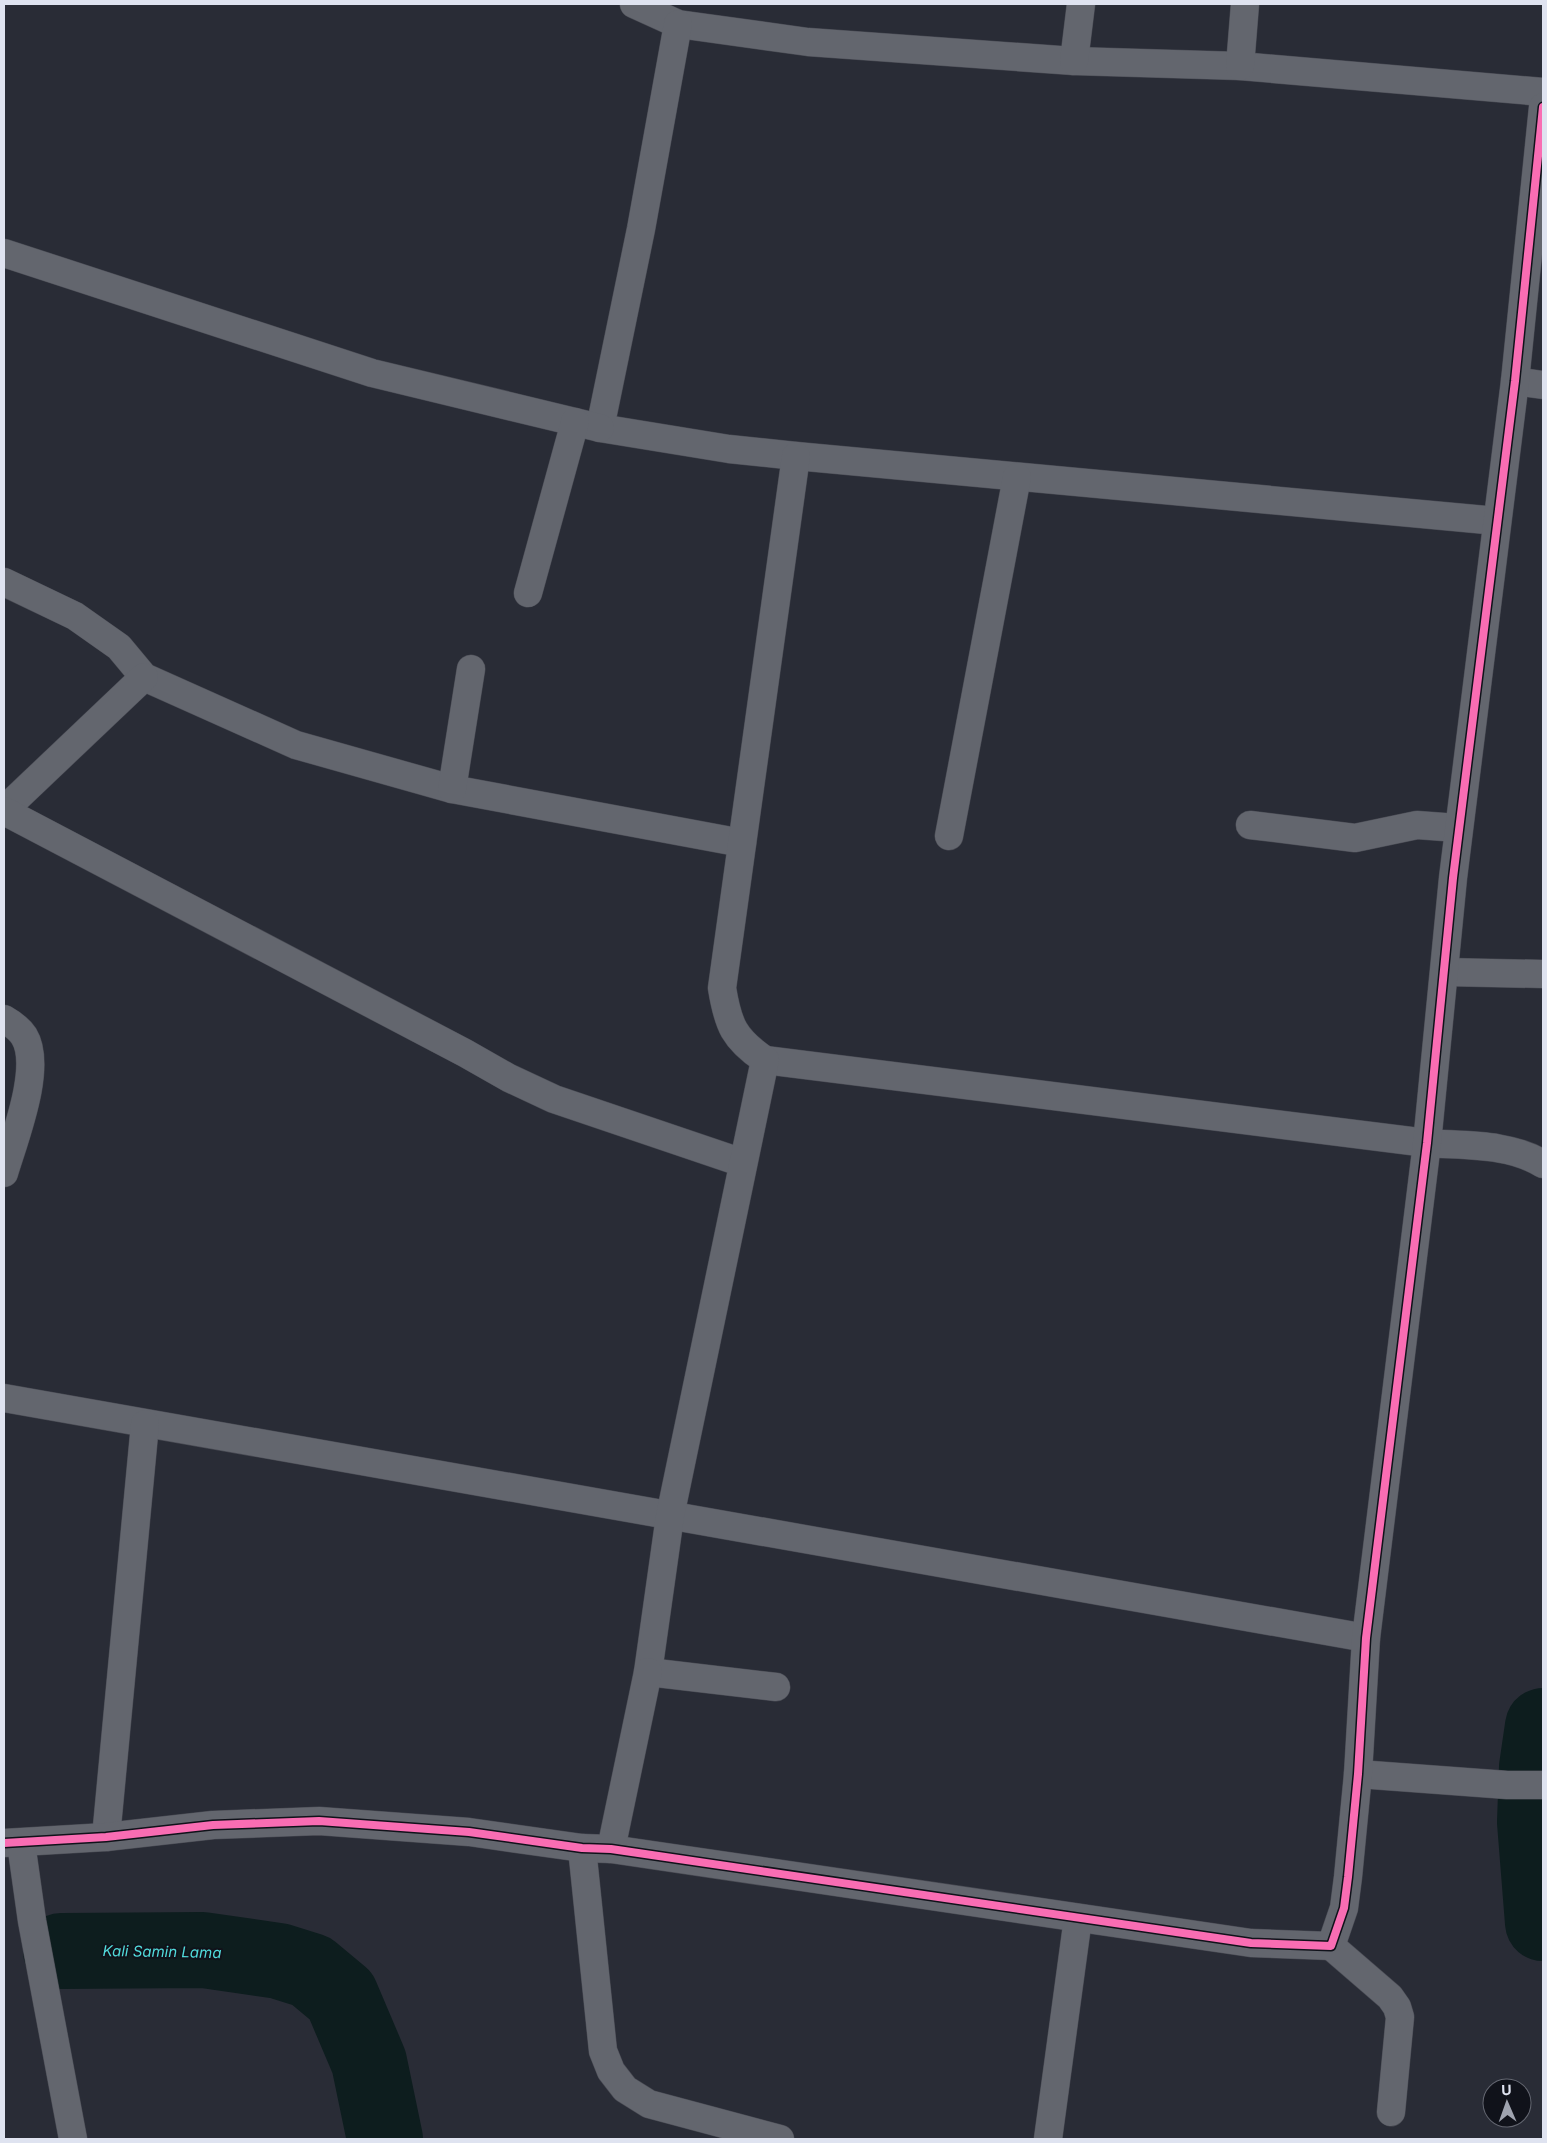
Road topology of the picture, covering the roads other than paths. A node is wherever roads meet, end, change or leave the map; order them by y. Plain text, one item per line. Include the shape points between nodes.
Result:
1 (634, 4) edge
2 (1081, 4) edge
3 (1245, 4) edge
4 (678, 24) junction
5 (1074, 61) junction
6 (1240, 66) junction
7 (1543, 92) edge
8 (1543, 107) edge
9 (4, 253) edge
10 (1515, 381) junction
11 (1543, 385) edge
12 (588, 425) junction
13 (796, 456) junction
14 (1017, 476) junction
15 (1497, 521) junction
16 (4, 582) edge
17 (528, 593) dead end
18 (470, 669) dead end
19 (144, 677) junction
20 (452, 789) junction
21 (4, 811) edge
22 (1250, 825) dead end
23 (1458, 828) junction
24 (949, 836) dead end
25 (742, 843) junction
26 (1445, 972) junction
27 (1543, 974) edge
28 (4, 1019) edge
29 (766, 1060) junction
30 (1427, 1143) junction
31 (743, 1163) junction
32 (1543, 1164) edge
33 (4, 1173) edge
34 (4, 1398) edge
35 (145, 1424) junction
36 (670, 1516) junction
37 (1366, 1638) junction
38 (648, 1672) junction
39 (776, 1687) dead end
40 (1358, 1774) junction
41 (1543, 1785) edge
42 (106, 1837) junction
43 (12, 1843) edge
44 (582, 1848) junction
45 (611, 1849) junction
46 (1078, 1918) junction
47 (1331, 1946) junction
48 (1391, 2112) dead end
49 (73, 2139) edge
50 (780, 2139) edge
51 (1048, 2139) edge

1 - 4 street
2 - 5 street
3 - 6 street
4 - 5 street via 808,42
4 - 12 street via 641,229
5 - 6 street
6 - 7 street
8 - 10 street
9 - 12 street via 372,373
10 - 11 street
10 - 15 street
12 - 13 street via 730,449
12 - 17 street
13 - 14 street
13 - 25 street
14 - 15 street
14 - 24 street
15 - 23 street
16 - 19 street via 75,616 119,648
18 - 20 street
19 - 20 street via 296,745
19 - 21 street
20 - 25 street
21 - 31 street via 509,1078 554,1099
22 - 23 street via 1355,838 1417,825
23 - 26 street
25 - 29 street via 722,988 731,1024 740,1041
26 - 27 street
26 - 30 street
28 - 33 street via 24,1036 31,1059 31,1078
29 - 30 street
29 - 31 street
30 - 32 street via 1504,1149 1531,1156
30 - 37 street
31 - 36 street
34 - 35 street
35 - 36 street
35 - 42 street
36 - 37 street
36 - 38 street
37 - 40 street
38 - 39 street
38 - 45 street
40 - 41 street
40 - 47 street via 1344,1908
42 - 43 street
42 - 44 street via 213,1825 319,1821 469,1832
43 - 49 street via 32,1921
44 - 45 street
44 - 50 street via 603,2051 611,2071 624,2089 649,2104
45 - 46 street
46 - 47 street via 1251,1943
46 - 51 street
47 - 48 street via 1390,1997 1397,2007 1400,2017

